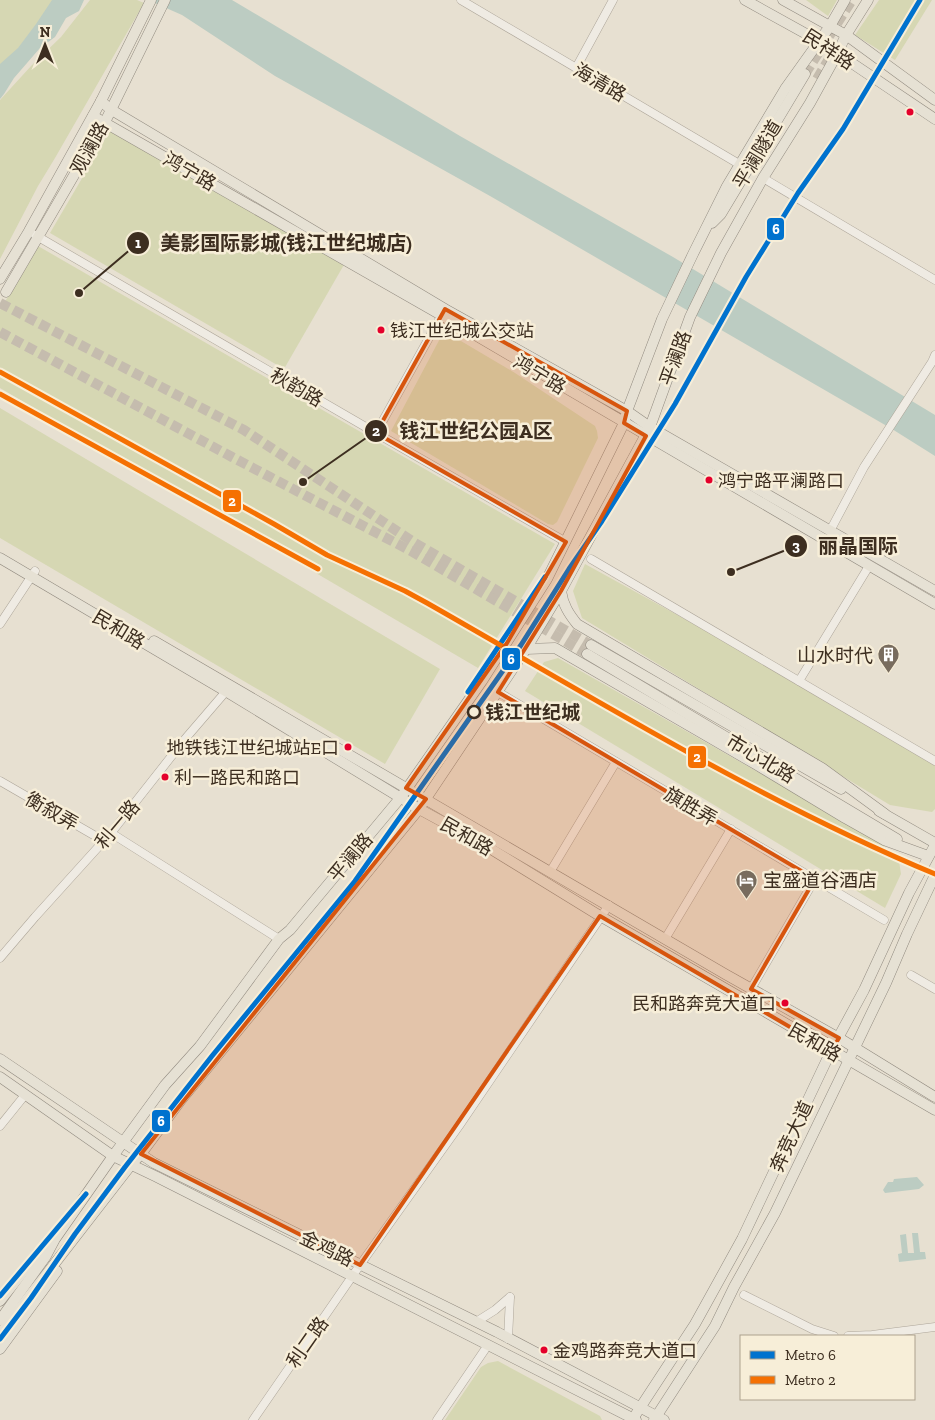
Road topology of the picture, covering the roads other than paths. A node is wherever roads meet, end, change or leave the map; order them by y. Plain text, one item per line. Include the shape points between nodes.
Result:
1 (151, 0) edge
2 (165, 0) edge
3 (461, 0) edge
4 (613, 0) edge
5 (746, 0) edge
6 (784, 0) edge
7 (845, 0) edge
8 (868, 0) edge
9 (830, 26) junction
10 (846, 35) junction
11 (819, 41) junction
12 (837, 54) junction
13 (576, 68) junction
14 (805, 74) tunnel mouth
15 (817, 79) tunnel mouth
16 (935, 100) edge
17 (101, 101) junction
18 (110, 109) junction
19 (93, 116) junction
20 (935, 119) edge
21 (105, 122) junction
22 (739, 164) junction
23 (763, 178) junction
24 (704, 230) junction
25 (29, 231) junction
26 (38, 237) junction
27 (729, 240) junction
28 (0, 279) edge
29 (935, 280) edge
30 (6, 292) dead end
31 (443, 312) junction
32 (933, 359) edge
33 (627, 411) junction
34 (624, 423) junction
35 (648, 432) junction
36 (376, 433) junction
37 (830, 531) junction
38 (566, 542) junction
39 (0, 551) edge
40 (0, 558) edge
41 (591, 559) dead end
42 (869, 566) junction
43 (33, 574) junction
44 (562, 591) junction
45 (935, 591) edge
46 (935, 604) edge
47 (0, 624) edge
48 (526, 649) junction
49 (799, 681) junction
50 (228, 689) junction
51 (498, 692) junction
52 (935, 761) edge
53 (616, 762) junction
54 (0, 781) edge
55 (403, 792) junction
56 (426, 799) junction
57 (419, 809) junction
58 (885, 814) junction
59 (731, 829) junction
60 (110, 833) junction
61 (104, 841) junction
62 (935, 844) edge
63 (932, 858) edge
64 (550, 872) junction
65 (935, 875) edge
66 (815, 879) junction
67 (608, 905) junction
68 (600, 916) junction
69 (884, 920) dead end
70 (665, 939) junction
71 (279, 940) junction
72 (0, 958) edge
73 (911, 975) dead end
74 (751, 989) junction
75 (935, 989) edge
76 (839, 1038) junction
77 (854, 1048) junction
78 (831, 1051) junction
79 (0, 1059) edge
80 (848, 1060) junction
81 (0, 1077) edge
82 (26, 1095) junction
83 (935, 1097) edge
84 (935, 1110) edge
85 (0, 1126) edge
86 (123, 1142) junction
87 (141, 1154) junction
88 (113, 1156) junction
89 (134, 1166) junction
90 (55, 1239) junction
91 (360, 1265) junction
92 (353, 1276) junction
93 (744, 1295) dead end
94 (0, 1301) edge
95 (0, 1320) edge
96 (476, 1322) junction
97 (935, 1327) edge
98 (0, 1334) edge
99 (831, 1335) edge
100 (872, 1335) edge
101 (508, 1338) junction
102 (488, 1345) junction
103 (0, 1349) edge
104 (639, 1408) junction
105 (634, 1419) edge
106 (658, 1419) edge
107 (253, 1420) edge
108 (437, 1420) edge

1 - 17 main road, 观澜路
2 - 18 main road, 观澜路
3 - 13 street, 海清路
4 - 13 street
5 - 11 main road, 民祥路
6 - 9 main road, 民祥路
7 - 9 main road, 平澜路
8 - 10 main road, 平澜路
9 - 10 main road, 民祥路
9 - 11 main road, 平澜路
10 - 12 main road, 平澜路
10 - 16 main road, 民祥路
11 - 12 main road, 民祥路
11 - 22 main road, 平澜路 via 785,88
12 - 20 main road, 民祥路
12 - 23 main road, 平澜路
13 - 22 street, 海清路
14 - 24 main road, 平澜隧道 via 721,214
15 - 27 main road, 平澜隧道 via 732,222
17 - 18 main road, 鸿宁路
17 - 19 main road, 观澜路
18 - 21 main road, 观澜路
18 - 31 main road, 鸿宁路
19 - 21 main road, 鸿宁路
19 - 25 main road, 观澜路
21 - 26 main road, 观澜路
21 - 31 main road, 鸿宁路
22 - 24 main road, 平澜路
23 - 27 main road, 平澜路
23 - 29 street
24 - 33 main road, 平澜路 via 662,319
25 - 26 street, 秋韵路
25 - 28 main road, 观澜路
26 - 30 main road, 观澜路
26 - 36 street, 秋韵路
27 - 35 main road, 平澜路 via 690,317
31 - 33 main road, 鸿宁路
31 - 34 main road, 鸿宁路
31 - 36 street
32 - 37 street via 864,467
33 - 34 main road, 平澜路
33 - 35 main road, 鸿宁路
34 - 35 main road, 鸿宁路
34 - 38 main road, 平澜路
35 - 37 main road, 鸿宁路
35 - 42 main road, 鸿宁路
35 - 44 main road, 平澜路
36 - 38 street, 秋韵路
37 - 45 main road, 鸿宁路
38 - 55 main road, 平澜路 via 507,643
39 - 43 main road, 民和路
40 - 43 main road, 民和路
41 - 49 street
42 - 46 main road, 鸿宁路
42 - 49 street
43 - 47 street
43 - 50 main road, 民和路
44 - 48 main road, 平澜路
44 - 58 main road via 568,612 578,624 822,768
48 - 51 main road, 平澜路
48 - 63 main road via 555,648 844,818 884,840
49 - 52 street
50 - 55 main road, 民和路
50 - 60 street, 利一路
51 - 53 street, 旗胜弄
51 - 56 main road, 平澜路
53 - 59 street, 旗胜弄
53 - 64 street
54 - 61 street, 衡叙弄
55 - 56 main road, 民和路
55 - 57 main road, 民和路
55 - 71 main road, 平澜路
56 - 57 main road, 平澜路
56 - 64 main road, 民和路
57 - 68 main road, 民和路
57 - 87 main road, 平澜路 via 181,1100
58 - 62 main road, 市心北路
58 - 63 main road, 市心北路 via 589,649 886,833
59 - 66 street, 旗胜弄
59 - 70 street
60 - 61 street, 利一路
60 - 71 street
61 - 72 street, 利一路
62 - 63 main road, 奔竞大道
63 - 76 main road, 奔竞大道
64 - 67 main road, 民和路
65 - 77 main road, 奔竞大道
66 - 69 street, 旗胜弄
66 - 74 street
67 - 68 street, 利二路
67 - 70 main road, 民和路
68 - 78 main road, 民和路
68 - 91 street, 利二路 via 459,1126
70 - 74 main road, 民和路
71 - 86 main road, 平澜路
73 - 75 street
74 - 76 main road, 民和路
76 - 77 main road, 民和路
76 - 78 main road, 奔竞大道
77 - 80 main road, 奔竞大道
77 - 83 main road, 民和路
78 - 80 main road, 民和路
78 - 104 main road, 奔竞大道 via 742,1239 695,1324
79 - 86 main road, 金鸡路
80 - 84 main road, 民和路
80 - 106 main road, 奔竞大道 via 776,1213 715,1326
81 - 82 main road, 金鸡路
82 - 85 street
82 - 88 main road, 金鸡路
86 - 87 main road, 金鸡路
86 - 88 main road, 平澜路
87 - 89 main road, 平澜路
87 - 91 main road, 金鸡路
88 - 89 main road, 金鸡路
88 - 90 main road, 平澜路
89 - 92 main road, 金鸡路
89 - 98 main road
89 - 103 main road
90 - 94 main road via 38,1253
90 - 95 main road
91 - 92 street, 利二路
91 - 96 main road, 金鸡路
92 - 102 main road, 金鸡路
92 - 107 street, 利二路
93 - 99 street
96 - 101 main road, 金鸡路
96 - 101 street via 510,1297
97 - 100 street
101 - 104 main road, 金鸡路
102 - 105 main road, 金鸡路
102 - 108 street
104 - 105 main road, 奔竞大道
104 - 106 main road, 金鸡路

